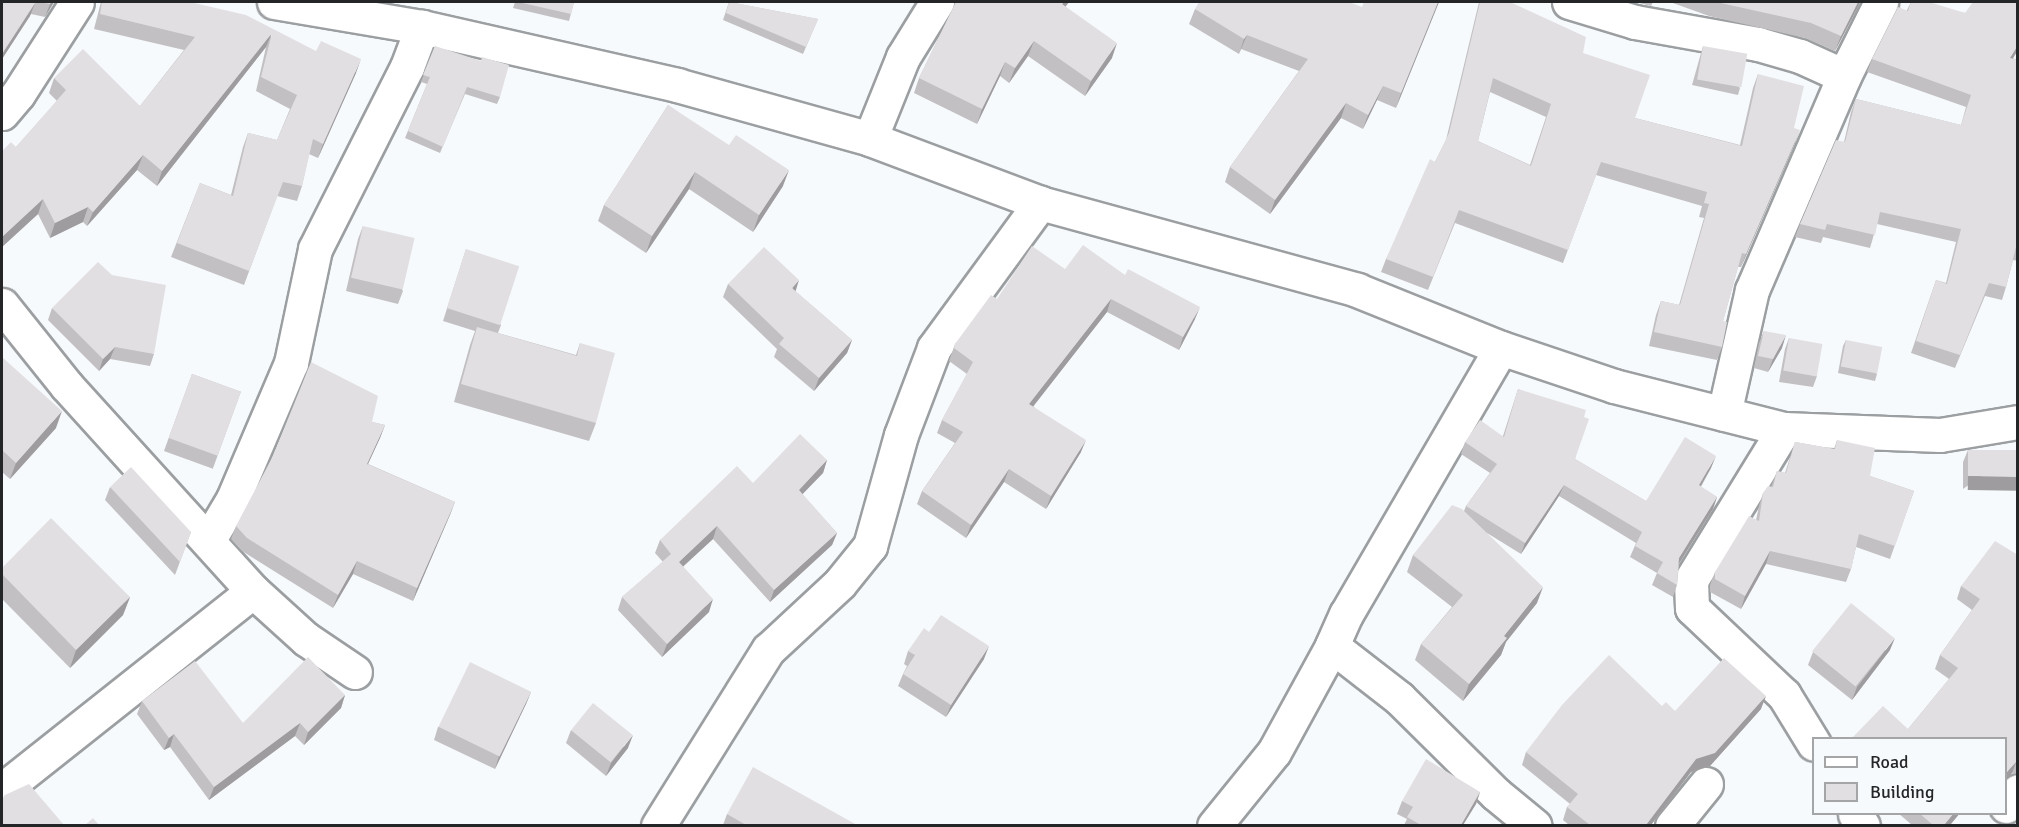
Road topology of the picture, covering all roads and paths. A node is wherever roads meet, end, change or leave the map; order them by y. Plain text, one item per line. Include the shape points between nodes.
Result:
1 (76, 2) edge
2 (274, 2) edge
3 (937, 2) edge
4 (1569, 2) edge
5 (1881, 2) edge
6 (403, 17) edge
7 (1844, 76) junction
8 (2, 113) edge
9 (870, 139) junction
10 (1040, 203) junction
11 (2, 305) edge
12 (1501, 348) junction
13 (1724, 414) junction
14 (2018, 422) edge
15 (1784, 429) junction
16 (207, 541) junction
17 (253, 591) junction
18 (1332, 646) junction
19 (355, 672) dead end
20 (1812, 741) edge
21 (1706, 784) dead end
22 (2, 790) edge
23 (2018, 790) edge
24 (2007, 805) edge
25 (658, 825) edge
26 (1214, 825) edge
27 (1535, 825) edge
28 (1672, 825) edge

1 - 8 street
2 - 6 street
3 - 9 street via 903,57
4 - 7 street via 1635,22 1758,44 1800,56
5 - 7 street
6 - 9 street via 677,85
6 - 16 street via 407,67 315,249 291,363 233,499
7 - 13 street via 1752,290
9 - 10 street
10 - 12 street via 1357,290
10 - 25 street via 934,348 901,435 870,546 840,583 768,650
11 - 16 street via 66,386
12 - 13 street via 1614,386
12 - 18 street via 1346,614
13 - 15 street
14 - 15 street via 1940,435
15 - 20 street via 1691,580 1692,608 1784,695
16 - 17 street
17 - 19 street via 306,639
17 - 22 street
18 - 26 street via 1274,752
18 - 27 street via 1400,698 1496,794
21 - 28 street
23 - 24 street

